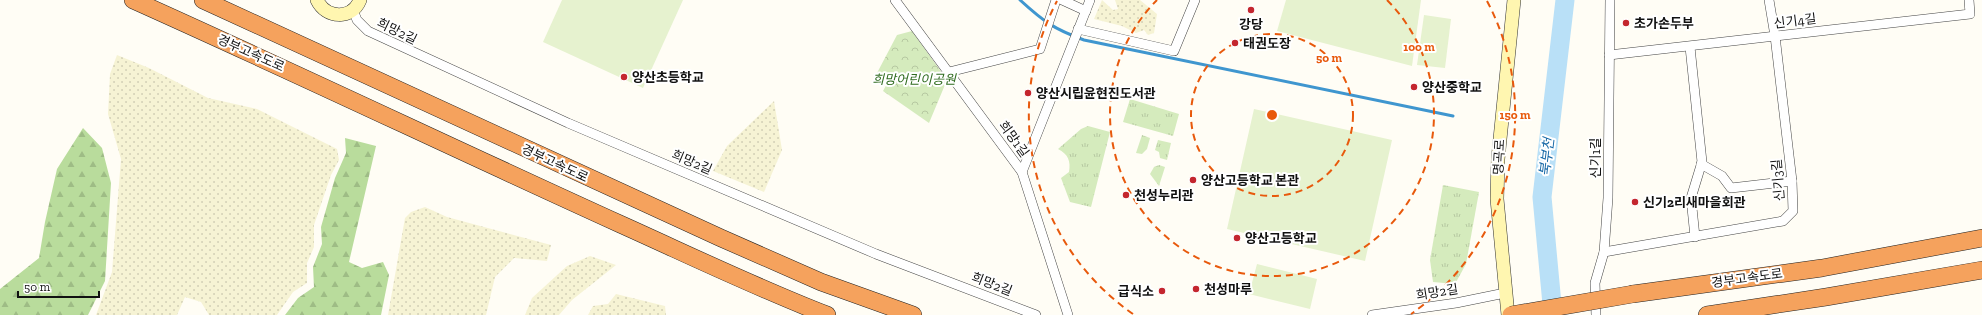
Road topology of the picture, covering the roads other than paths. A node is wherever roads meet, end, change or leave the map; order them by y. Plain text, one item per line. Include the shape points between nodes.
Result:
1 (133, 0) edge
2 (203, 0) edge
3 (317, 0) edge
4 (895, 0) edge
5 (1056, 0) edge
6 (1062, 0) edge
7 (1090, 0) edge
8 (1195, 0) edge
9 (1514, 0) edge
10 (1610, 0) edge
11 (1769, 0) edge
12 (1969, 0) edge
13 (357, 5) edge
14 (1086, 11) junction
15 (1078, 30) junction
16 (1775, 36) junction
17 (1690, 47) junction
18 (1609, 55) junction
19 (949, 72) junction
20 (1701, 164) junction
21 (1022, 172) junction
22 (1792, 181) junction
23 (1695, 237) junction
24 (1982, 238) edge
25 (1604, 252) junction
26 (1982, 270) edge
27 (1505, 293) junction
28 (827, 315) edge
29 (913, 315) edge
30 (1036, 315) edge
31 (1068, 315) edge
32 (1372, 315) edge
33 (1508, 315) edge
34 (1511, 315) edge
35 (1596, 315) edge
36 (1708, 315) edge

1 - 28 highway, 경부고속도로 via 728,273
2 - 29 highway, 경부고속도로 via 606,187 821,282
3 - 13 main road via 324,10 331,14 339,15
4 - 19 street, 희망1길
5 - 19 street via 1040,49
6 - 14 street
7 - 14 street
8 - 15 street via 1174,51
9 - 27 main road, 명곡로 via 1498,159 1497,199
10 - 18 street, 신기1길
11 - 16 street, 신기3길
12 - 16 street, 신기4길 via 1970,14
13 - 30 street, 희망2길 via 357,20 368,31 568,123 888,259
14 - 15 street
15 - 21 street
16 - 17 street, 신기4길
16 - 22 street, 신기3길
17 - 18 street, 신기4길
17 - 20 street
18 - 25 street, 신기1길 via 1608,198
19 - 21 street, 희망1길
20 - 22 street via 1722,176 1731,188
20 - 23 street via 1691,198
21 - 31 street, 희망1길
22 - 23 street, 신기3길 via 1793,211 1783,221
23 - 25 street, 신기3길
24 - 34 highway, 경부고속도로, bridge via 1822,268 1633,294
25 - 35 street, 신기1길 via 1595,283
26 - 36 highway
27 - 32 street, 희망2길
27 - 33 main road, 명곡로

